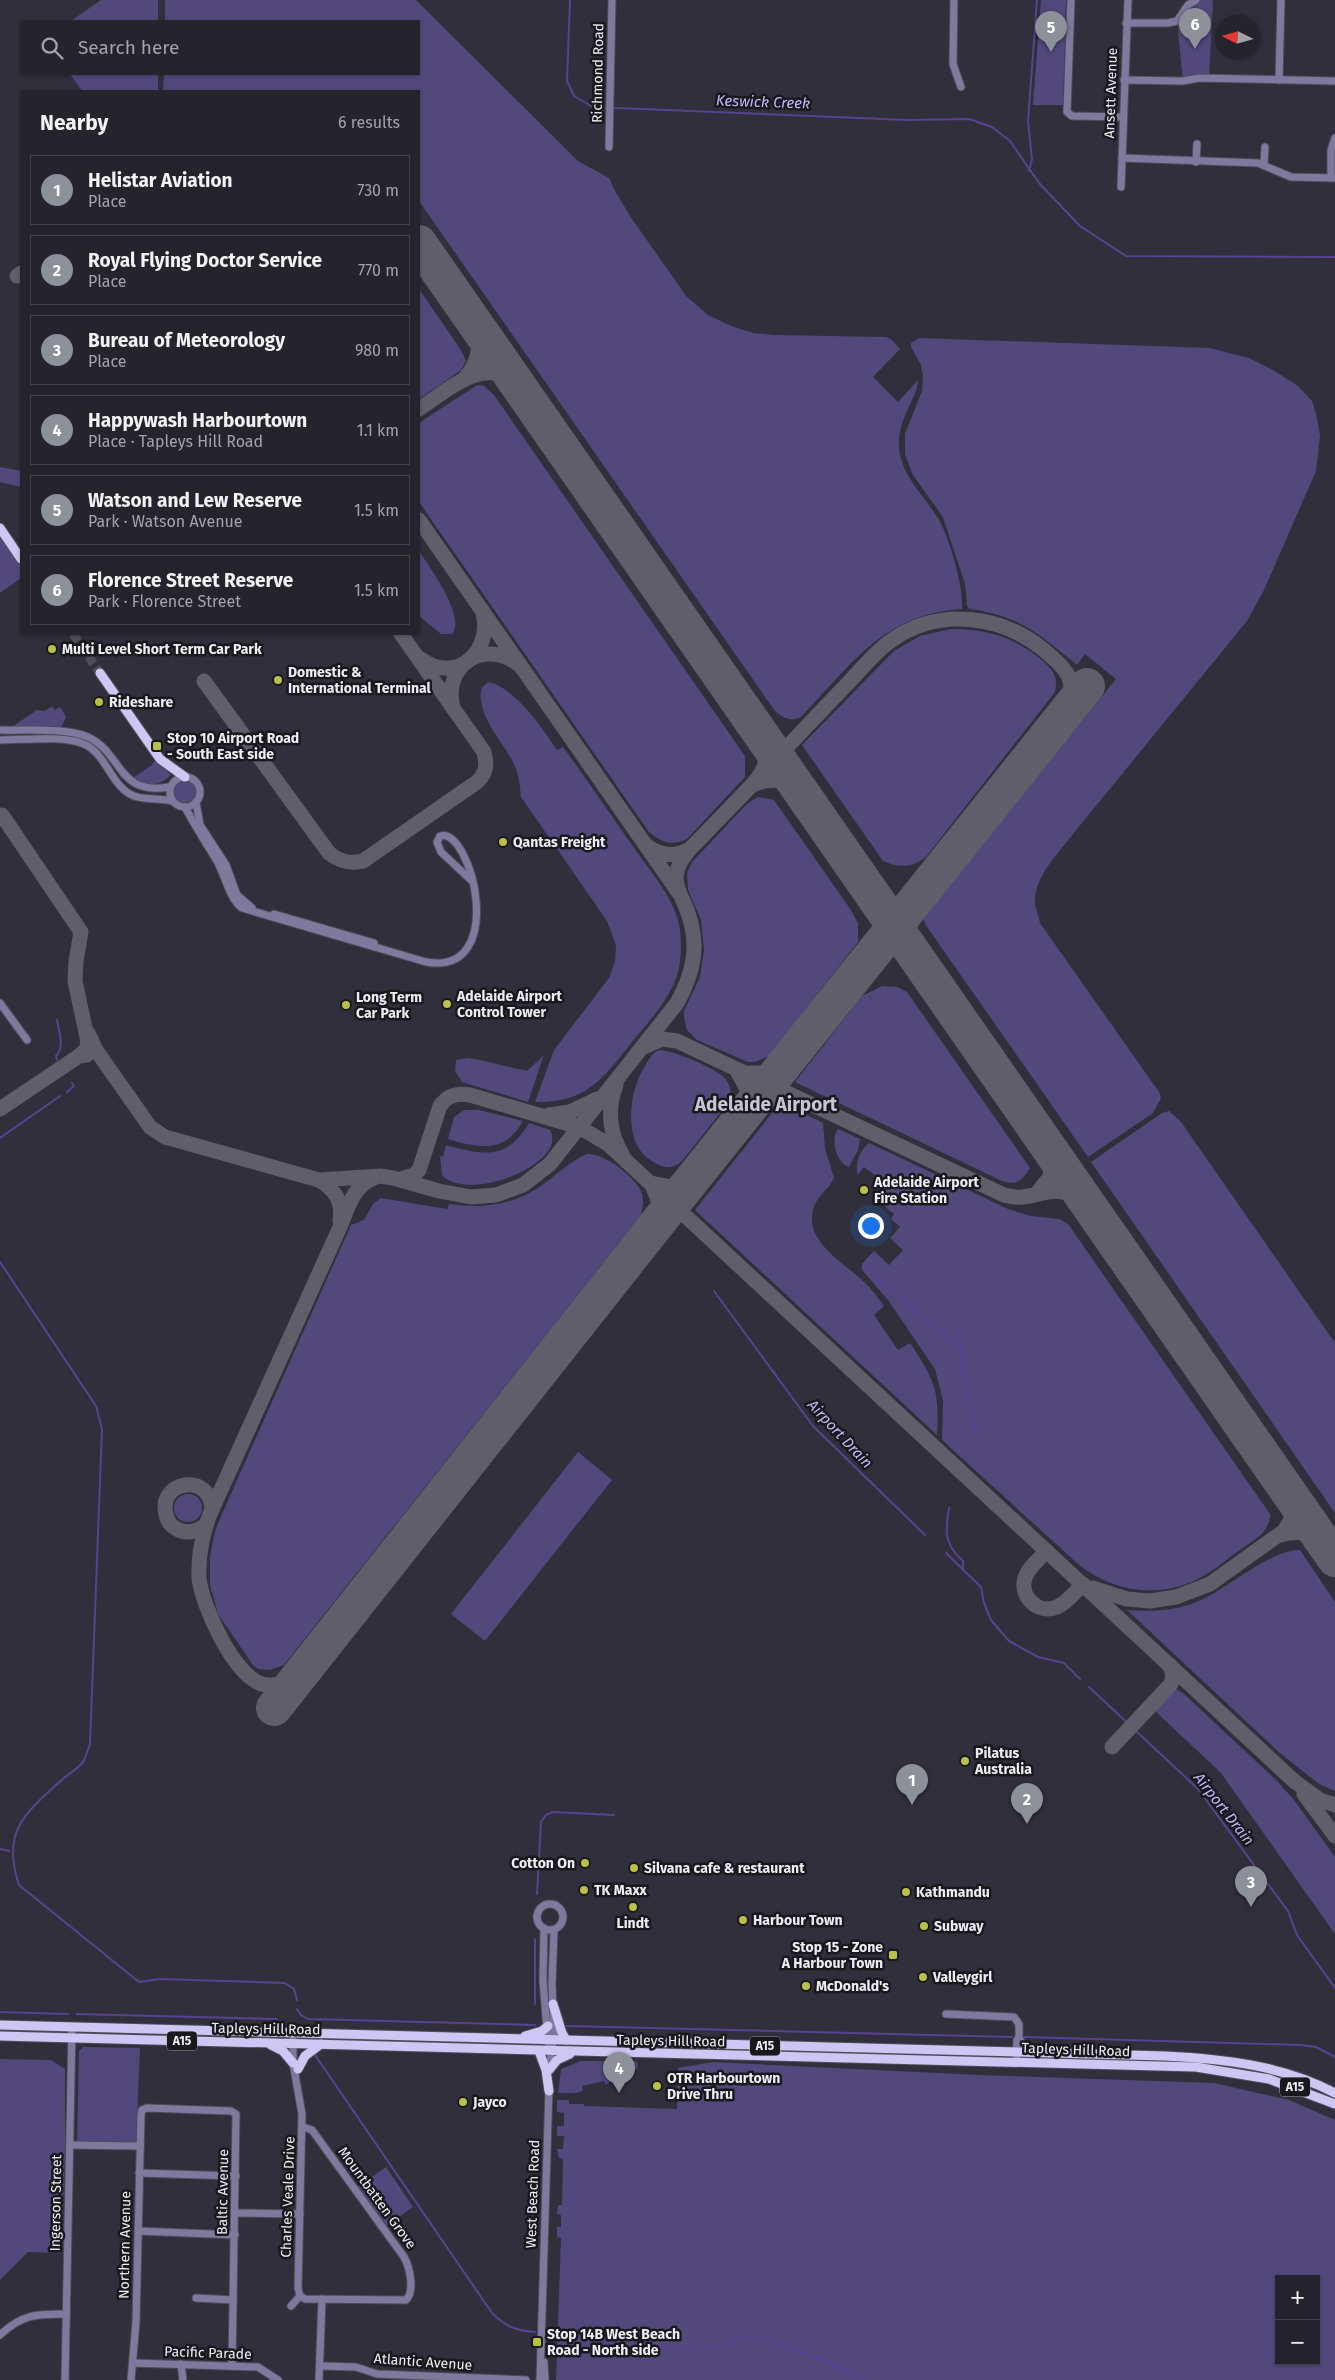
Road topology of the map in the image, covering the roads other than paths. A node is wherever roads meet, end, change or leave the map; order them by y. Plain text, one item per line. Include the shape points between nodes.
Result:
1 (612, 0) edge
2 (954, 0) edge
3 (1070, 0) edge
4 (1128, 0) edge
5 (1196, 0) edge
6 (1281, 0) edge
7 (1126, 23) junction
8 (1124, 80) junction
9 (1279, 80) junction
10 (1335, 81) edge
11 (961, 87) dead end
12 (1123, 117) junction
13 (1335, 138) edge
14 (1197, 144) dead end
15 (609, 147) dead end
16 (1265, 147) dead end
17 (1122, 158) junction
18 (1196, 162) junction
19 (1264, 164) junction
20 (1333, 178) edge
21 (1121, 187) dead end
22 (0, 528) edge
23 (20, 558) edge
24 (100, 673) tunnel mouth
25 (0, 730) edge
26 (0, 740) edge
27 (185, 777) junction
28 (170, 787) junction
29 (172, 801) junction
30 (196, 802) junction
31 (185, 807) junction
32 (473, 882) junction
33 (390, 950) junction
34 (0, 1003) edge
35 (27, 1040) dead end
36 (544, 1928) junction
37 (554, 1930) junction
38 (553, 2004) junction
39 (946, 2014) dead end
40 (0, 2025) edge
41 (548, 2026) junction
42 (72, 2027) junction
43 (294, 2033) junction
44 (0, 2036) edge
45 (72, 2038) junction
46 (1019, 2038) junction
47 (510, 2039) junction
48 (550, 2040) junction
49 (566, 2040) junction
50 (268, 2043) junction
51 (295, 2044) junction
52 (321, 2044) junction
53 (539, 2051) junction
54 (550, 2052) junction
55 (575, 2052) junction
56 (1028, 2053) junction
57 (1016, 2058) junction
58 (295, 2066) junction
59 (549, 2070) junction
60 (549, 2091) junction
61 (1335, 2093) edge
62 (1335, 2104) edge
63 (142, 2110) joint
64 (302, 2127) junction
65 (70, 2145) junction
66 (140, 2146) junction
67 (139, 2173) junction
68 (236, 2176) junction
69 (235, 2213) junction
70 (300, 2214) junction
71 (138, 2231) junction
72 (234, 2235) junction
73 (300, 2296) junction
74 (196, 2298) dead end
75 (322, 2299) junction
76 (233, 2300) junction
77 (291, 2306) dead end
78 (66, 2314) junction
79 (0, 2335) edge
80 (542, 2336) junction
81 (132, 2363) junction
82 (181, 2364) junction
83 (232, 2366) junction
84 (320, 2366) junction
85 (268, 2377) edge
86 (65, 2380) edge
87 (131, 2380) edge
88 (183, 2380) edge
89 (278, 2380) edge
90 (319, 2380) edge
91 (526, 2380) edge
92 (540, 2380) edge
93 (545, 2380) edge

1 - 15 street, Richmond Road
2 - 11 street via 953,64
3 - 12 street via 1067,112 1072,116
4 - 7 street, Ansett Avenue
5 - 7 street via 1188,5 1178,21
6 - 9 street
7 - 8 street, Ansett Avenue
8 - 9 street
8 - 12 street, Ansett Avenue
9 - 10 street
12 - 17 street, Ansett Avenue
13 - 20 street
14 - 18 street
16 - 19 street
17 - 18 street
17 - 21 street, Ansett Avenue
18 - 19 street
19 - 20 street via 1291,177
22 - 23 main road
24 - 27 main road via 160,759
25 - 28 street via 81,735 100,746 122,774 133,782 152,789
26 - 29 street via 78,742 100,756 128,793
27 - 28 street via 176,779
27 - 30 street via 198,784 200,793
28 - 29 street
29 - 31 street
30 - 31 street
30 - 33 street via 200,825 226,866 237,896 247,906 352,935
31 - 33 street via 242,908
32 - 32 street via 441,852 440,836 449,835 455,841
32 - 33 street via 477,916 471,938 460,956 450,962 433,963
34 - 35 street
36 - 37 street
36 - 37 street via 538,1922 538,1913 551,1904 559,1907 563,1915 562,1923
36 - 41 street via 543,1980
37 - 38 street
38 - 48 street
38 - 49 main road
39 - 46 street via 1014,2018 1019,2024
40 - 42 main road, Tapleys Hill Road / A15
41 - 47 main road via 542,2031
41 - 48 street
42 - 43 main road, Tapleys Hill Road / A15
42 - 45 street, Ingerson Street
43 - 47 main road, Tapleys Hill Road / A15
43 - 51 street, Charles Veale Drive
44 - 45 main road, Tapleys Hill Road / A15
45 - 50 main road, Tapleys Hill Road / A15
45 - 65 street, Ingerson Street
46 - 56 street
46 - 57 street
47 - 48 main road, Tapleys Hill Road / A15
48 - 49 main road, Tapleys Hill Road / A15
48 - 54 street, West Beach Road
49 - 57 main road, Tapleys Hill Road / A15
50 - 51 main road, Tapleys Hill Road / A15
50 - 58 main road via 283,2051
51 - 52 main road, Tapleys Hill Road / A15
51 - 58 street, Charles Veale Drive
52 - 53 main road, Tapleys Hill Road / A15
52 - 58 main road
53 - 54 main road, Tapleys Hill Road / A15
53 - 60 main road
54 - 55 main road, Tapleys Hill Road / A15
54 - 59 street, West Beach Road
55 - 57 main road, Tapleys Hill Road / A15
55 - 59 main road via 557,2060
56 - 57 main road, Tapleys Hill Road / A15
56 - 61 main road, Tapleys Hill Road / A15 via 1236,2061 1296,2076
57 - 62 main road, Tapleys Hill Road / A15 via 1215,2069 1269,2079
58 - 64 street, Charles Veale Drive
59 - 60 street, West Beach Road
60 - 80 street, West Beach Road
63 - 66 street, Northern Avenue
63 - 68 street, Baltic Avenue via 231,2111 236,2114
64 - 70 street, Charles Veale Drive
64 - 75 street, Mountbatten Grove via 312,2130 404,2257 410,2272 409,2296 402,2301
65 - 66 street
65 - 78 street, Ingerson Street
66 - 67 street, Northern Avenue
67 - 68 street
67 - 71 street, Northern Avenue
68 - 69 street, Baltic Avenue
69 - 70 street
69 - 72 street, Baltic Avenue
70 - 73 street, Charles Veale Drive
71 - 72 street
71 - 81 street, Northern Avenue
72 - 76 street, Baltic Avenue
73 - 75 street
73 - 77 street
74 - 76 street
75 - 84 street
76 - 83 street, Baltic Avenue
78 - 79 street via 22,2318
78 - 86 street, Ingerson Street
80 - 92 street, West Beach Road
80 - 93 street, West Beach Road
81 - 82 street, Pacific Parade
81 - 87 street, Northern Avenue
82 - 83 street, Pacific Parade
82 - 88 street
83 - 85 street, Pacific Parade via 258,2367
84 - 90 street
84 - 91 street, Atlantic Avenue via 356,2367 377,2374
85 - 89 street, Pacific Parade

